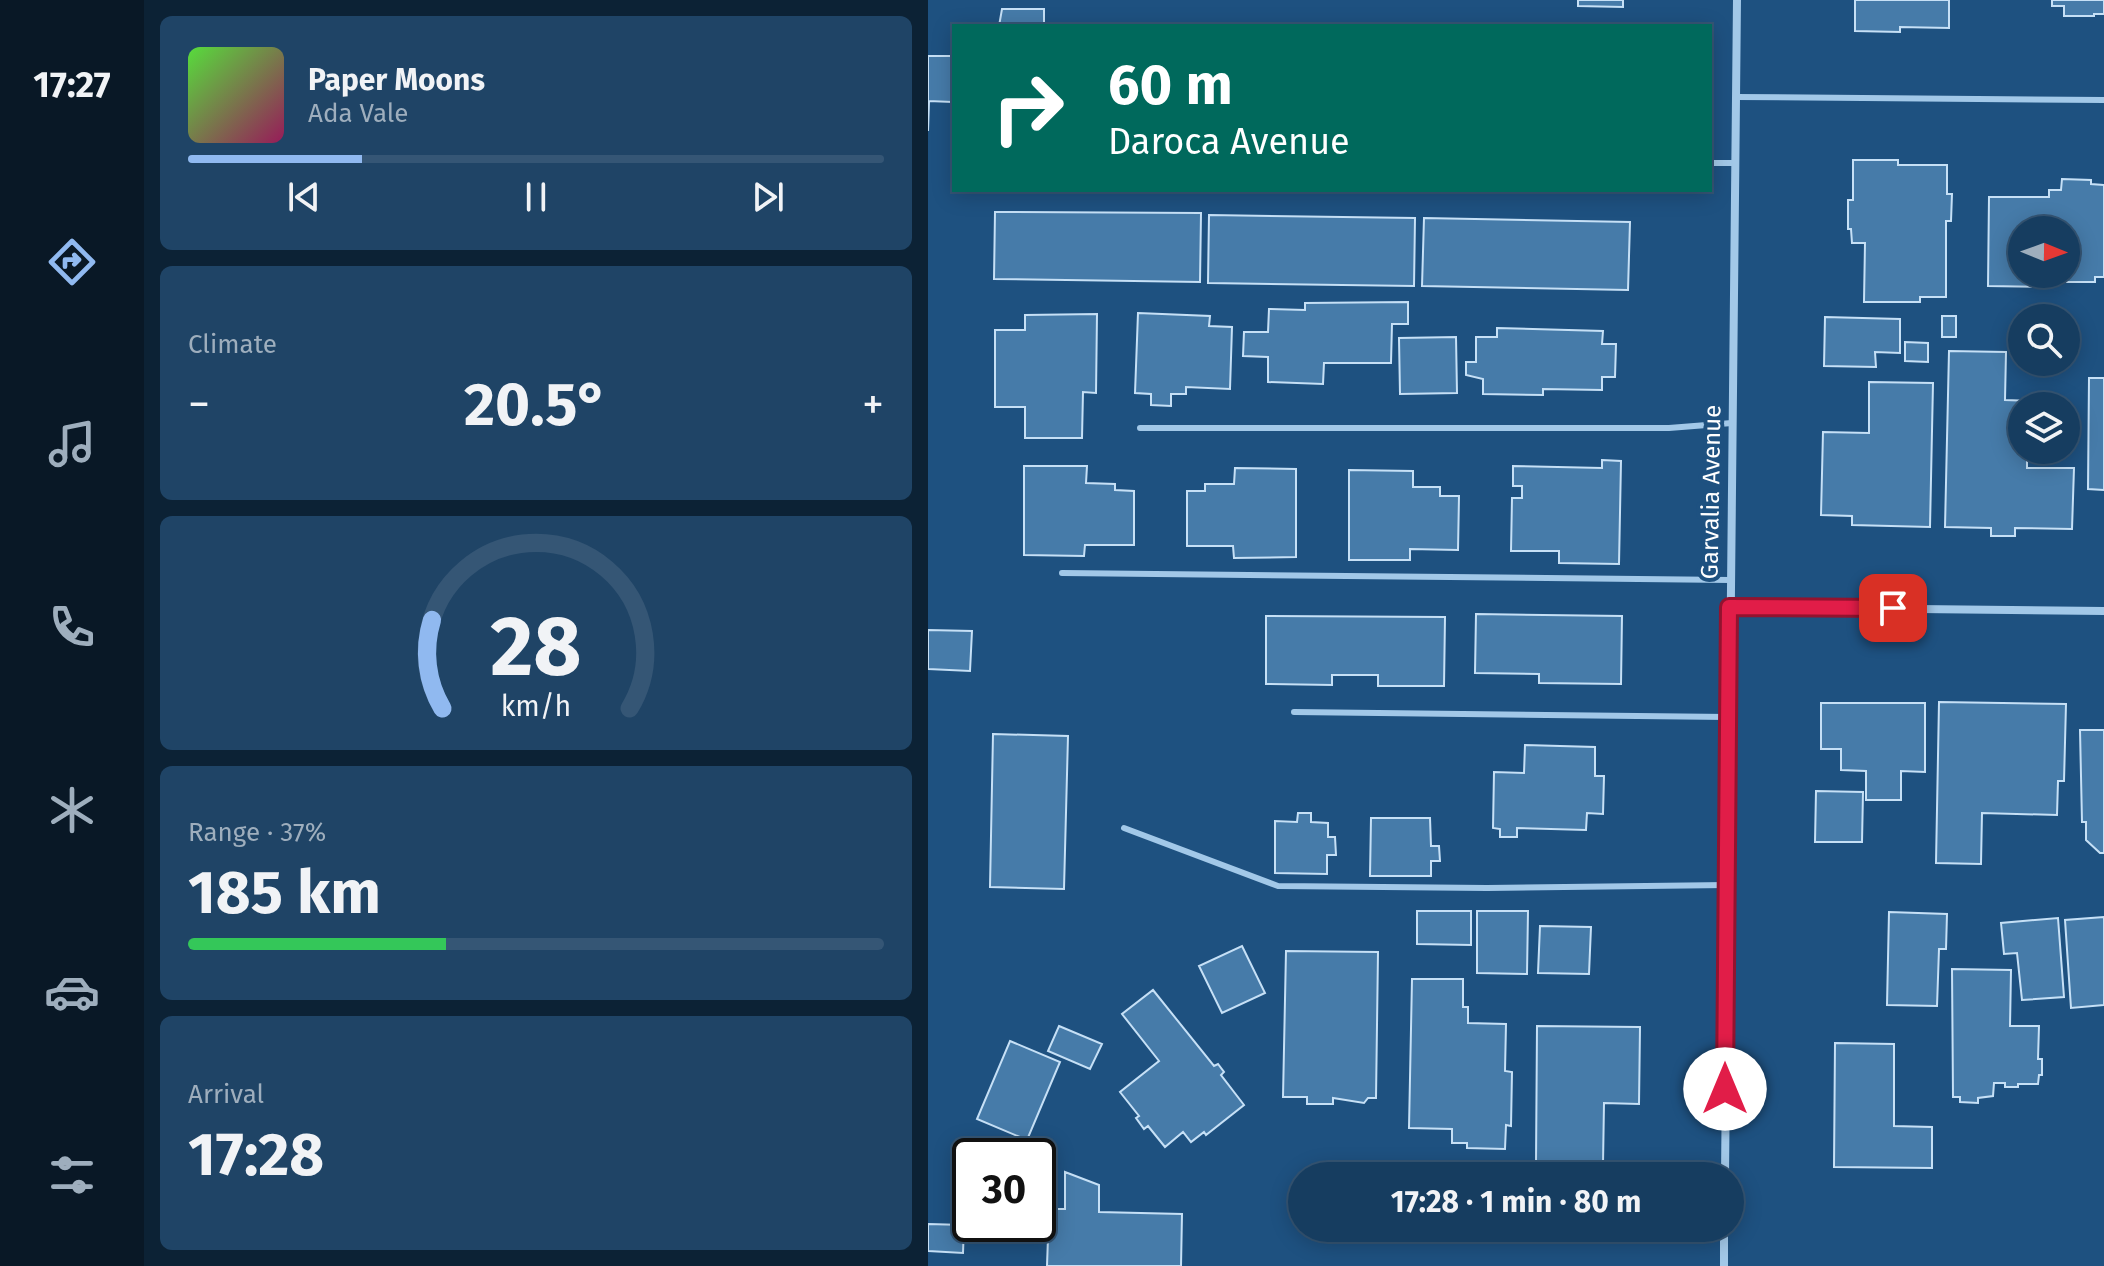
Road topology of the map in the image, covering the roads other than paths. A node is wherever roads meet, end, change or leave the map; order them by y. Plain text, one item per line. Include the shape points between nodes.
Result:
1 (1737, 0) edge
2 (1736, 97) junction
3 (2104, 100) edge
4 (1712, 163) edge
5 (1735, 163) junction
6 (1732, 423) junction
7 (1140, 428) dead end
8 (1062, 573) dead end
9 (1730, 580) junction
10 (1729, 607) junction
11 (2104, 611) edge
12 (1294, 712) dead end
13 (1728, 717) junction
14 (1124, 828) dead end
15 (1727, 885) junction
16 (1725, 1162) edge
17 (1724, 1242) edge
18 (1724, 1266) edge

1 - 2 street, Garvalia Avenue
2 - 3 lane
2 - 5 street, Garvalia Avenue
4 - 5 lane
5 - 6 street, Garvalia Avenue
6 - 7 lane via 1669,428
6 - 9 street, Garvalia Avenue
8 - 9 lane
9 - 10 street, Garvalia Avenue
10 - 11 street
10 - 13 street, Garvalia Avenue
12 - 13 lane
13 - 15 street, Garvalia Avenue
14 - 15 lane via 1278,886
15 - 16 street, Garvalia Avenue
17 - 18 street

